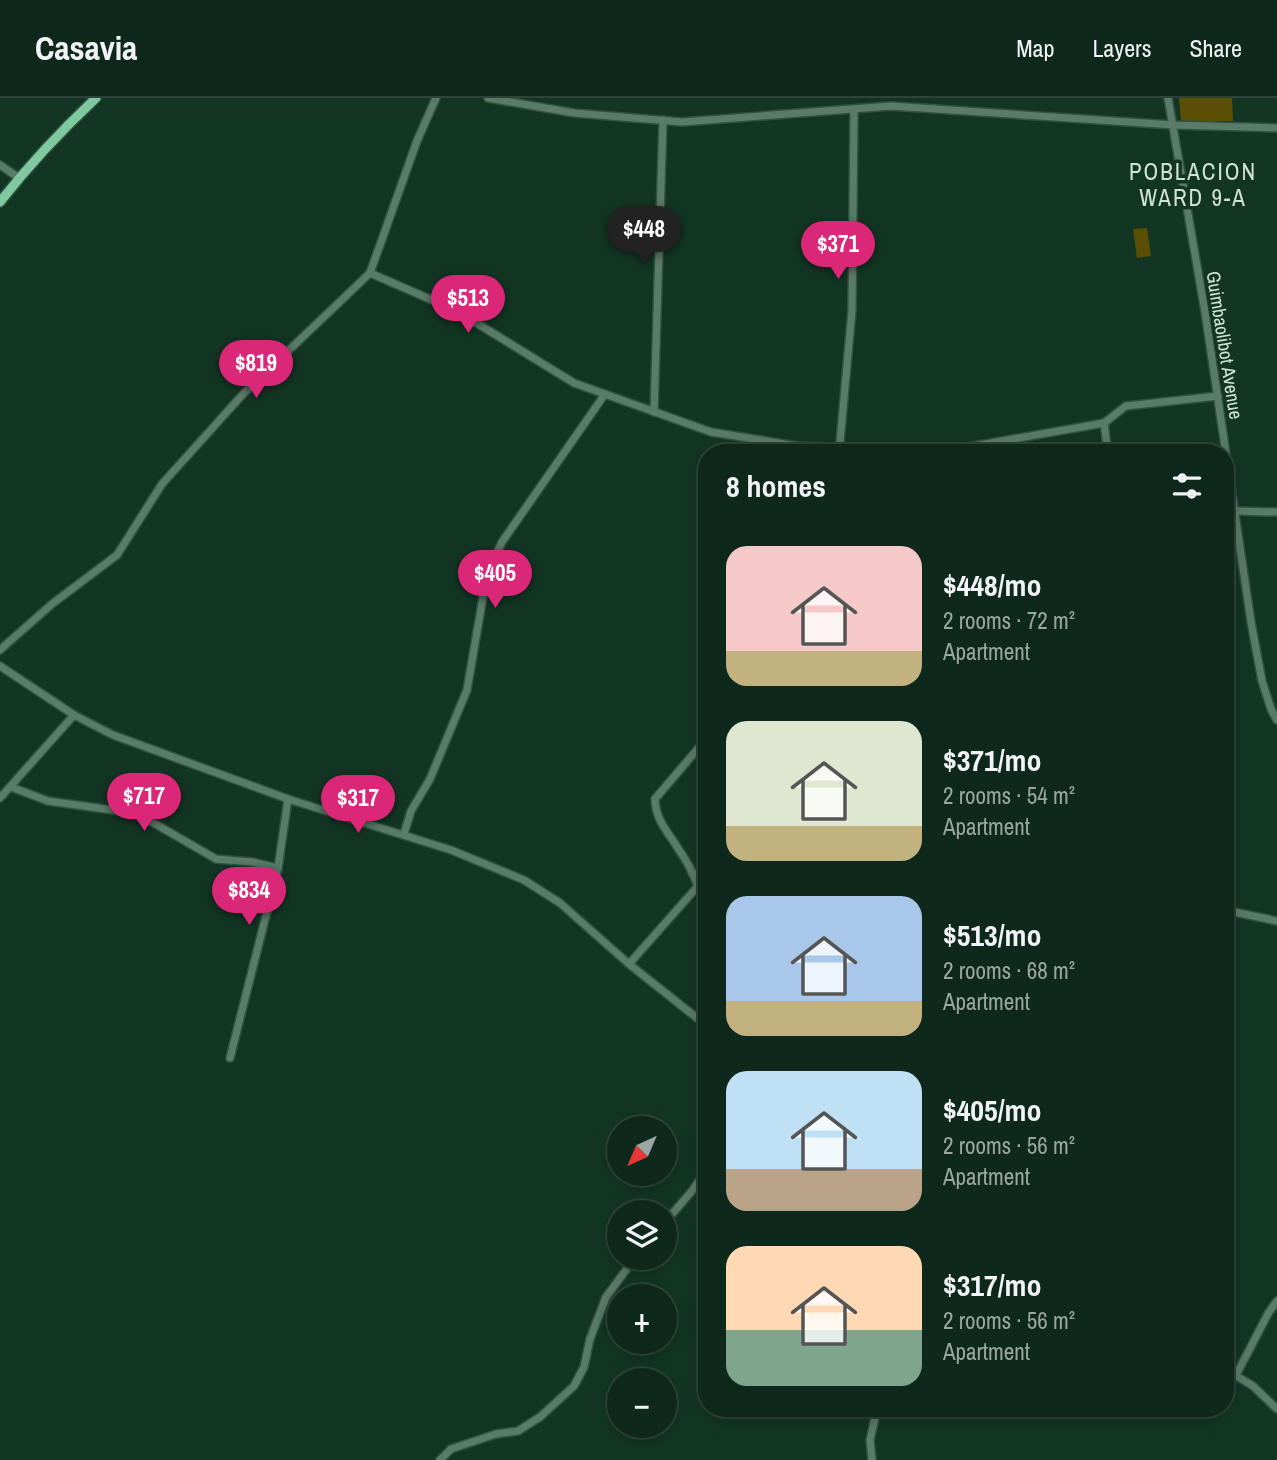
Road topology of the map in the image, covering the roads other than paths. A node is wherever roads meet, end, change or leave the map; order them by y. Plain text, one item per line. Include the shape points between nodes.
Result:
1 (96, 98) edge
2 (436, 98) edge
3 (488, 98) edge
4 (1168, 98) edge
5 (854, 109) junction
6 (663, 120) junction
7 (1174, 125) junction
8 (1277, 128) edge
9 (0, 165) edge
10 (19, 178) junction
11 (0, 202) edge
12 (370, 273) junction
13 (605, 394) junction
14 (1218, 396) junction
15 (654, 412) junction
16 (1104, 423) junction
17 (785, 444) edge
18 (840, 444) edge
19 (985, 444) edge
20 (1107, 444) edge
21 (1226, 444) edge
22 (1234, 498) edge
23 (1236, 511) junction
24 (1277, 512) edge
25 (0, 650) edge
26 (0, 666) edge
27 (74, 715) junction
28 (1277, 720) edge
29 (698, 748) edge
30 (11, 787) junction
31 (0, 798) edge
32 (289, 799) junction
33 (404, 834) junction
34 (278, 868) junction
35 (692, 873) junction
36 (698, 874) edge
37 (698, 886) joint
38 (1234, 912) edge
39 (1277, 921) edge
40 (629, 964) junction
41 (698, 1019) edge
42 (230, 1058) dead end
43 (698, 1182) edge
44 (677, 1208) edge
45 (626, 1270) edge
46 (1277, 1301) edge
47 (1236, 1376) joint
48 (1277, 1409) edge
49 (875, 1417) edge
50 (440, 1460) edge
51 (872, 1460) edge

1 - 10 main road
2 - 12 street via 416,141
3 - 6 street via 574,113
4 - 7 street, Guimbaolibot Avenue
5 - 6 street
5 - 7 street via 891,106
5 - 18 street via 852,310
6 - 15 street
7 - 8 street
7 - 14 street, Guimbaolibot Avenue
9 - 10 street
10 - 11 main road
12 - 13 street via 457,311 574,383
12 - 25 street via 244,393 162,484 117,555
13 - 15 street
13 - 33 street via 502,542 487,573 467,690
14 - 16 street via 1126,406
14 - 21 street, Guimbaolibot Avenue
15 - 17 street via 711,432
16 - 19 street
16 - 20 street
22 - 23 street, Guimbaolibot Avenue
23 - 24 street
23 - 28 street, Guimbaolibot Avenue via 1262,681
26 - 27 street
27 - 30 street
27 - 32 street via 113,735
29 - 35 street via 655,799 660,824
30 - 31 street
30 - 34 street via 48,801 127,812 216,859
32 - 33 street
32 - 34 street
33 - 40 street via 524,880 560,902
34 - 42 street
35 - 36 street
35 - 37 street
37 - 40 street
38 - 39 street
40 - 41 street
43 - 44 street
45 - 50 street via 606,1297 574,1386 518,1431 496,1433 451,1449
46 - 47 street
47 - 48 street
49 - 51 street

